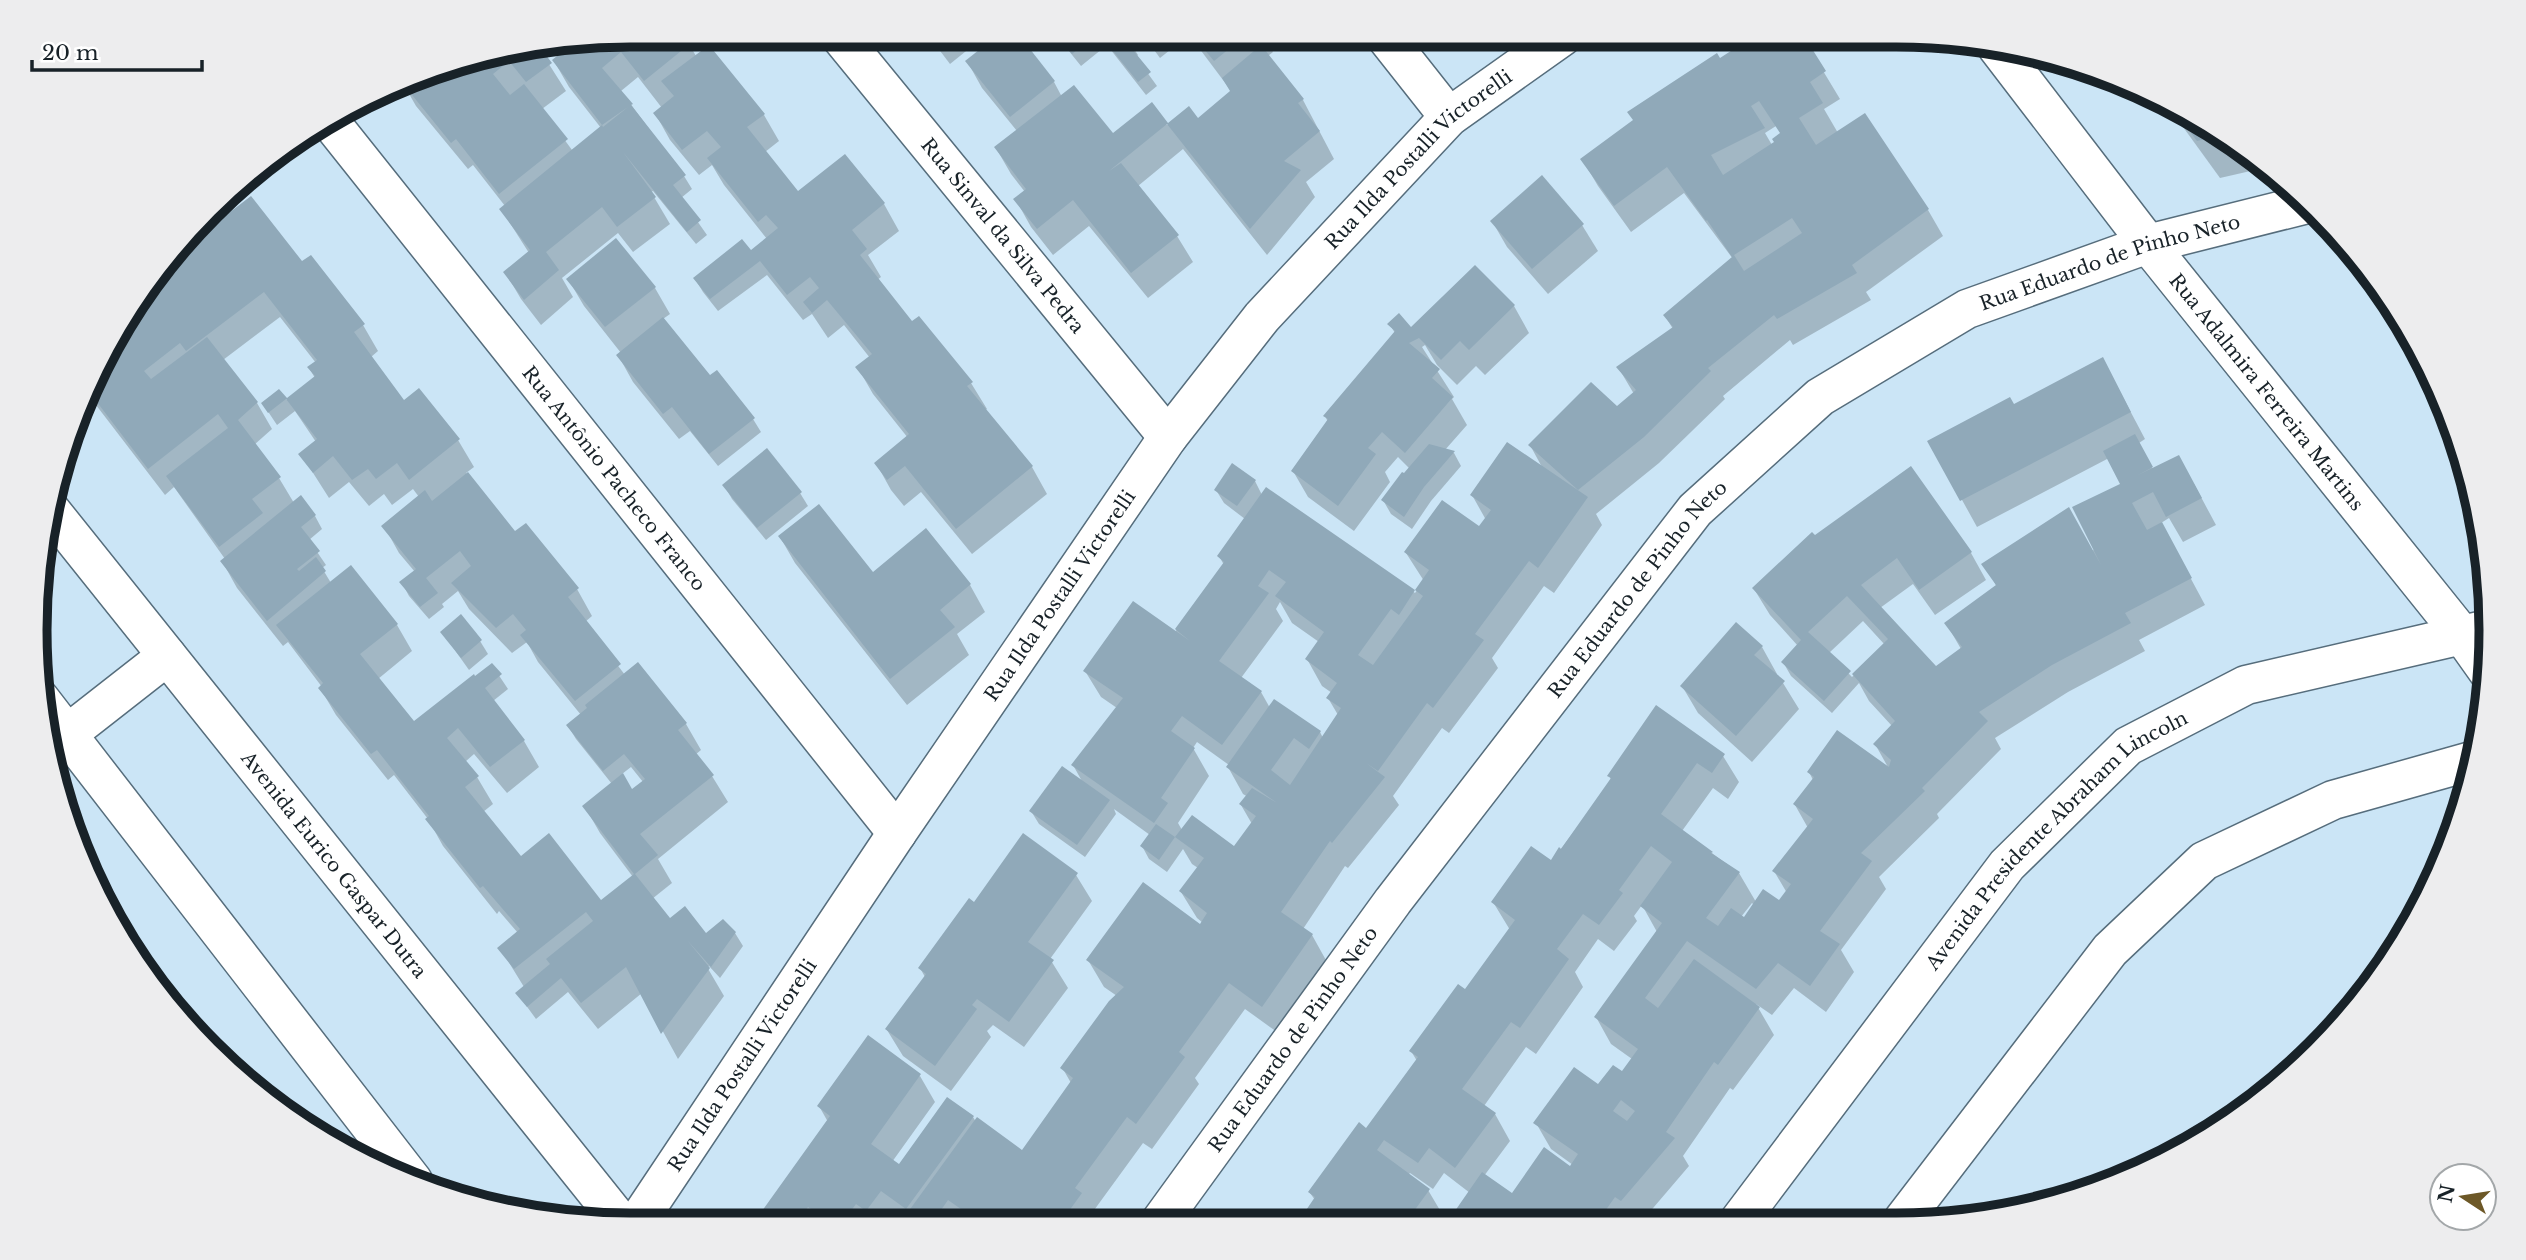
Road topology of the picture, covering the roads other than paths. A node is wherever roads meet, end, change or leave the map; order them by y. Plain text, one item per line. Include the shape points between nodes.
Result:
1 (849, 47) edge
2 (1394, 47) edge
3 (1548, 47) edge
4 (2005, 57) edge
5 (1449, 117) junction
6 (335, 128) edge
7 (2296, 207) edge
8 (2148, 244) junction
9 (1168, 437) junction
10 (58, 519) edge
11 (2475, 632) edge
12 (167, 656) junction
13 (60, 740) edge
14 (2463, 763) edge
15 (897, 833) junction
16 (400, 1165) edge
17 (613, 1213) edge
18 (643, 1213) edge
19 (1167, 1213) edge
20 (1744, 1213) edge
21 (1909, 1213) edge

1 - 9 street, Rua Sinval da Silva Pedra
2 - 5 street
3 - 5 street, Rua Ilda Postalli Victorelli
4 - 8 street, Rua Adalmira Ferreira Martins
5 - 9 street, Rua Ilda Postalli Victorelli via 1262,317
6 - 15 street, Rua Antônio Pacheco Franco
7 - 8 street, Rua Eduardo de Pinho Neto
8 - 11 street, Rua Adalmira Ferreira Martins
8 - 19 street, Rua Eduardo de Pinho Neto via 1967,309 1820,397 1695,510 1393,901
9 - 15 street, Rua Ilda Postalli Victorelli
10 - 12 street, Avenida Eurico Gaspar Dutra
11 - 20 street, Avenida Presidente Abraham Lincoln via 2246,685 2128,746 2007,865
12 - 13 street
12 - 17 street, Avenida Eurico Gaspar Dutra
13 - 16 street
14 - 21 street via 2333,800 2204,861 2110,950
15 - 18 street, Rua Ilda Postalli Victorelli

